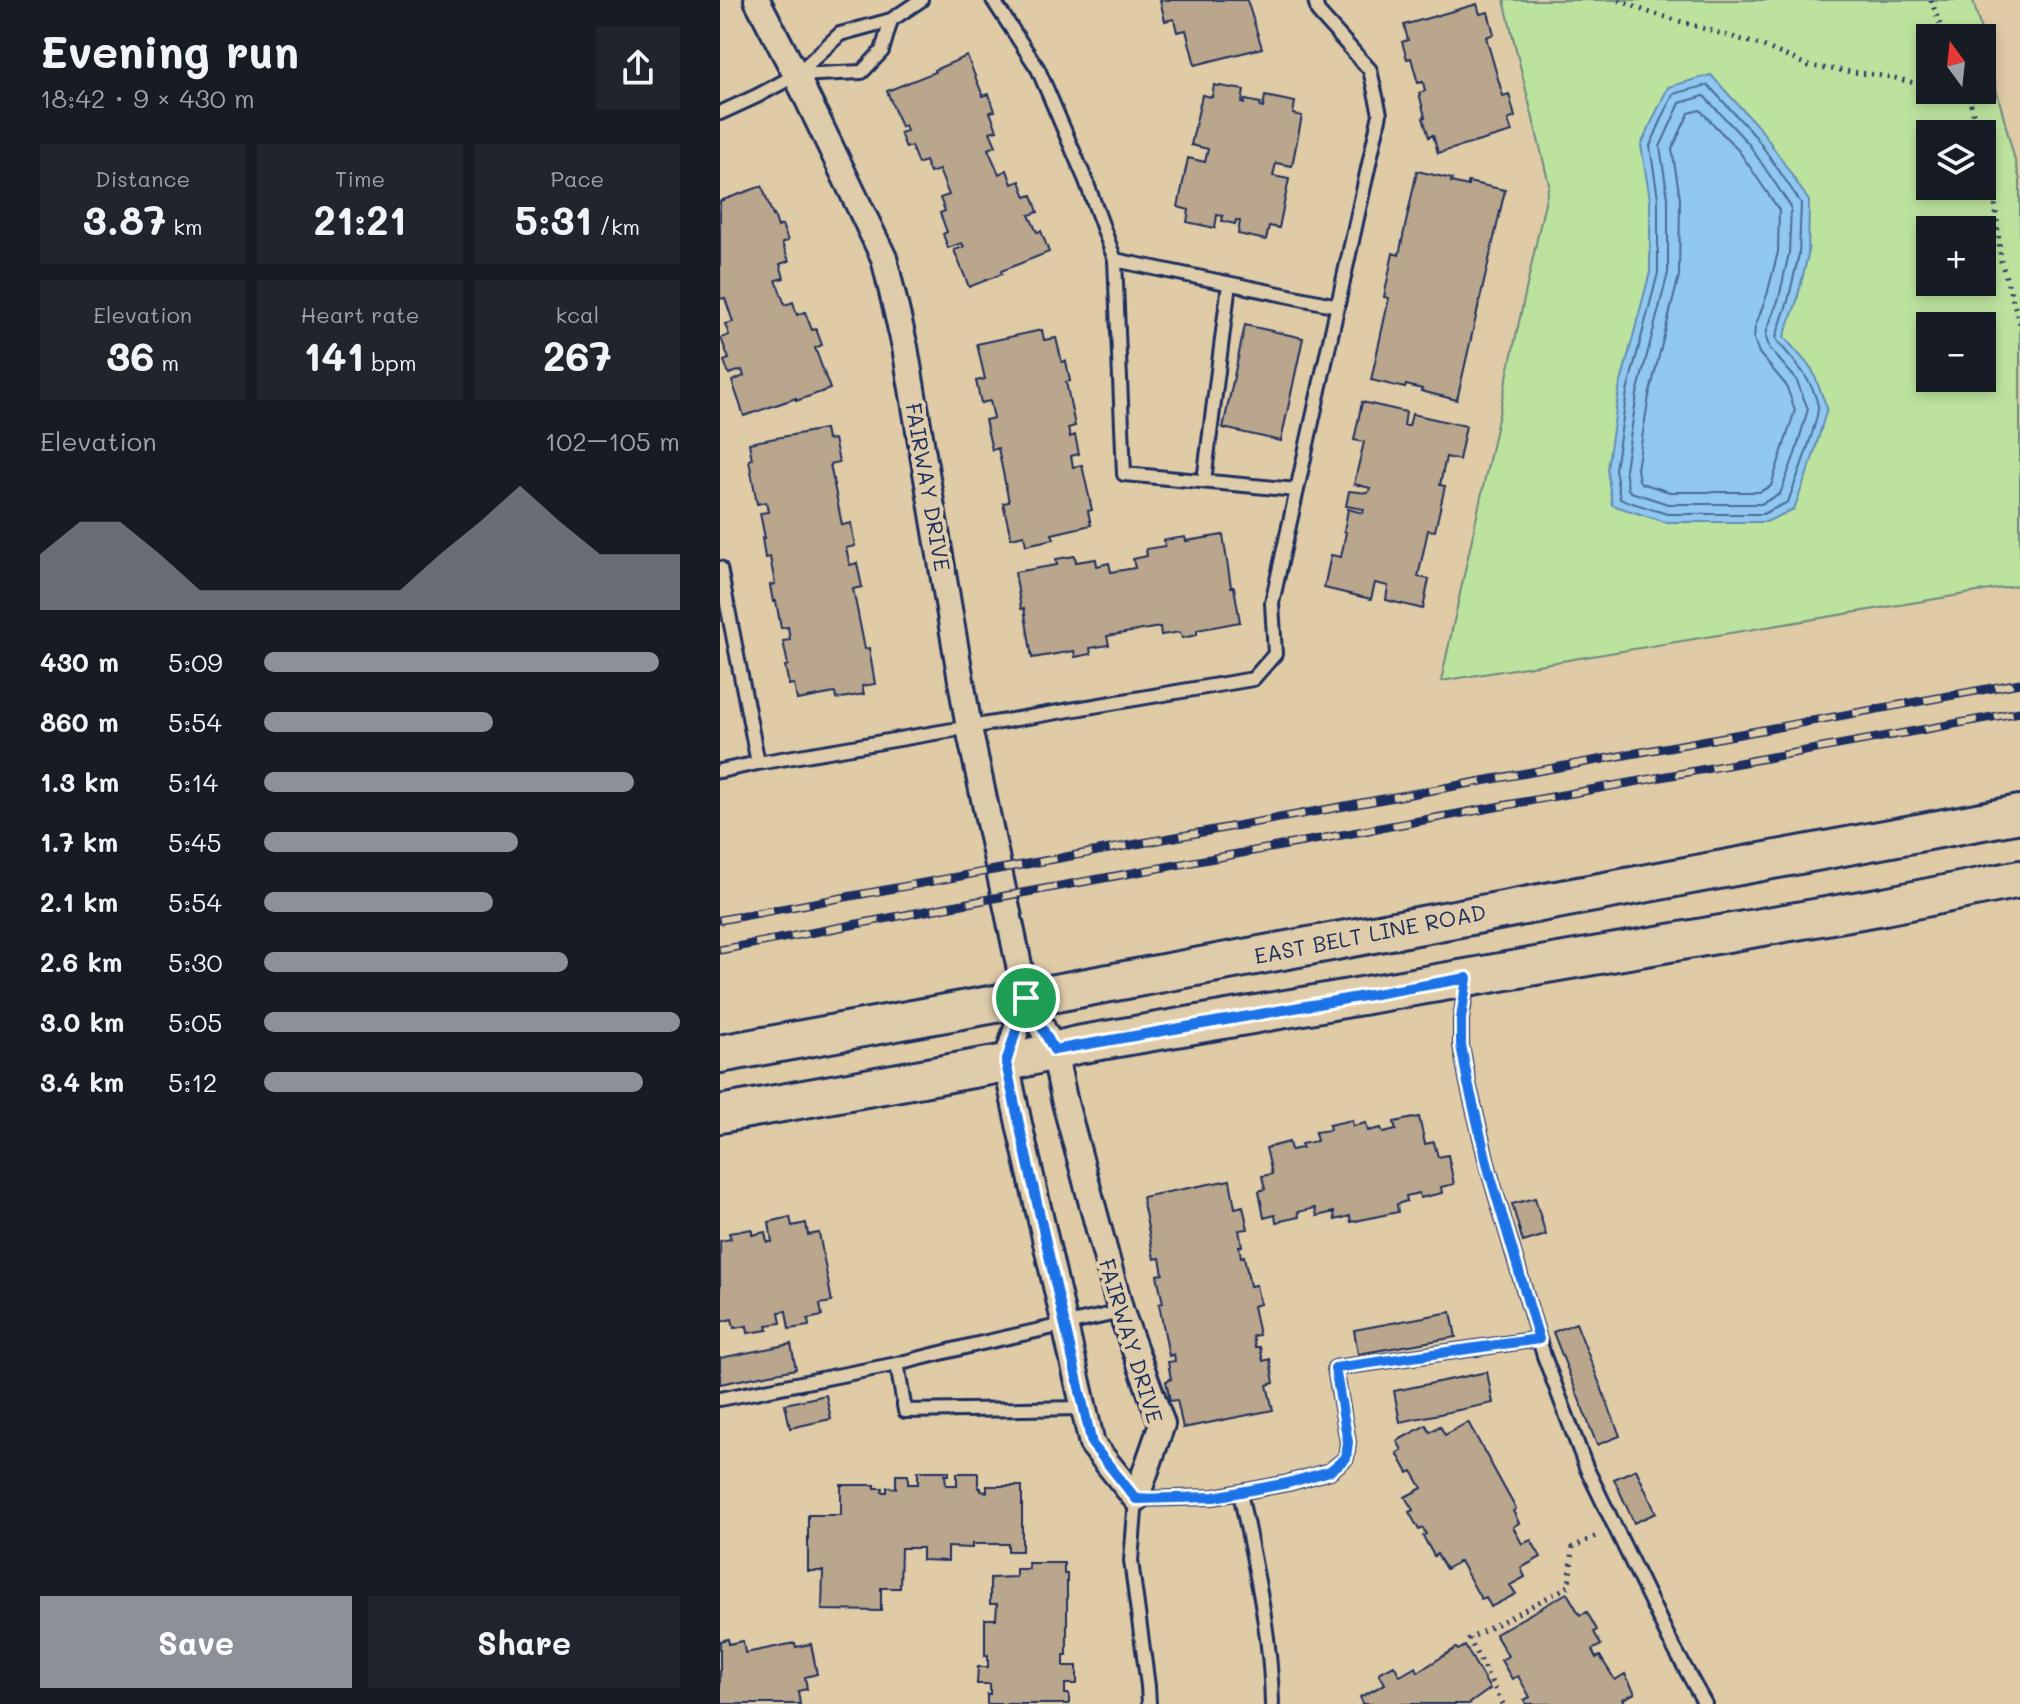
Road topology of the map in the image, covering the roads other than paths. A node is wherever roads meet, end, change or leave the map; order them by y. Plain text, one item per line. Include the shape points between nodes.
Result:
1 (757, 0) edge
2 (921, 0) edge
3 (993, 0) edge
4 (1315, 0) edge
5 (891, 20) junction
6 (796, 75) junction
7 (720, 113) edge
8 (1115, 260) junction
9 (1229, 284) junction
10 (1338, 306) junction
11 (1204, 481) junction
12 (1297, 490) junction
13 (720, 568) edge
14 (969, 728) junction
15 (758, 763) junction
16 (720, 771) edge
17 (2020, 814) edge
18 (2020, 879) edge
19 (1467, 978) junction
20 (1026, 998) junction
21 (1054, 1050) junction
22 (720, 1054) edge
23 (1006, 1063) junction
24 (720, 1114) edge
25 (1121, 1312) junction
26 (1065, 1325) junction
27 (1539, 1339) junction
28 (897, 1364) junction
29 (720, 1399) edge
30 (1083, 1408) junction
31 (1240, 1492) junction
32 (1136, 1499) junction
33 (1149, 1704) edge
34 (1272, 1704) edge
35 (1705, 1704) edge

1 - 6 street, FAIRWAY DRIVE
2 - 5 lane
3 - 8 lane via 1038,69
4 - 10 lane via 1318,12 1370,70 1380,114
5 - 6 lane via 840,34
5 - 6 lane via 882,51 862,72
6 - 7 lane
6 - 14 street, FAIRWAY DRIVE via 884,258 905,347
8 - 9 lane
8 - 11 lane via 1124,474
9 - 10 lane
9 - 11 lane
10 - 12 lane
11 - 12 lane
12 - 14 lane via 1272,603 1275,654 1253,679
13 - 15 lane
14 - 15 lane
14 - 20 street, FAIRWAY DRIVE
15 - 16 lane
17 - 20 main road, EAST BELT LINE ROAD
18 - 19 main road
19 - 21 main road
19 - 27 lane via 1461,1045 1468,1083
20 - 21 street, FAIRWAY DRIVE
20 - 22 main road, EAST BELT LINE ROAD
20 - 23 street, FAIRWAY DRIVE
21 - 23 main road
21 - 25 street, FAIRWAY DRIVE
23 - 24 main road
23 - 26 street, FAIRWAY DRIVE
25 - 26 lane
25 - 32 street, FAIRWAY DRIVE via 1162,1424
26 - 28 lane
26 - 30 street, FAIRWAY DRIVE
27 - 31 lane via 1335,1368 1346,1458 1330,1471
27 - 35 lane via 1586,1467
28 - 29 lane
28 - 30 lane via 905,1411
30 - 32 street, FAIRWAY DRIVE via 1092,1444
31 - 32 lane
31 - 34 lane via 1260,1594
32 - 33 lane via 1131,1561

